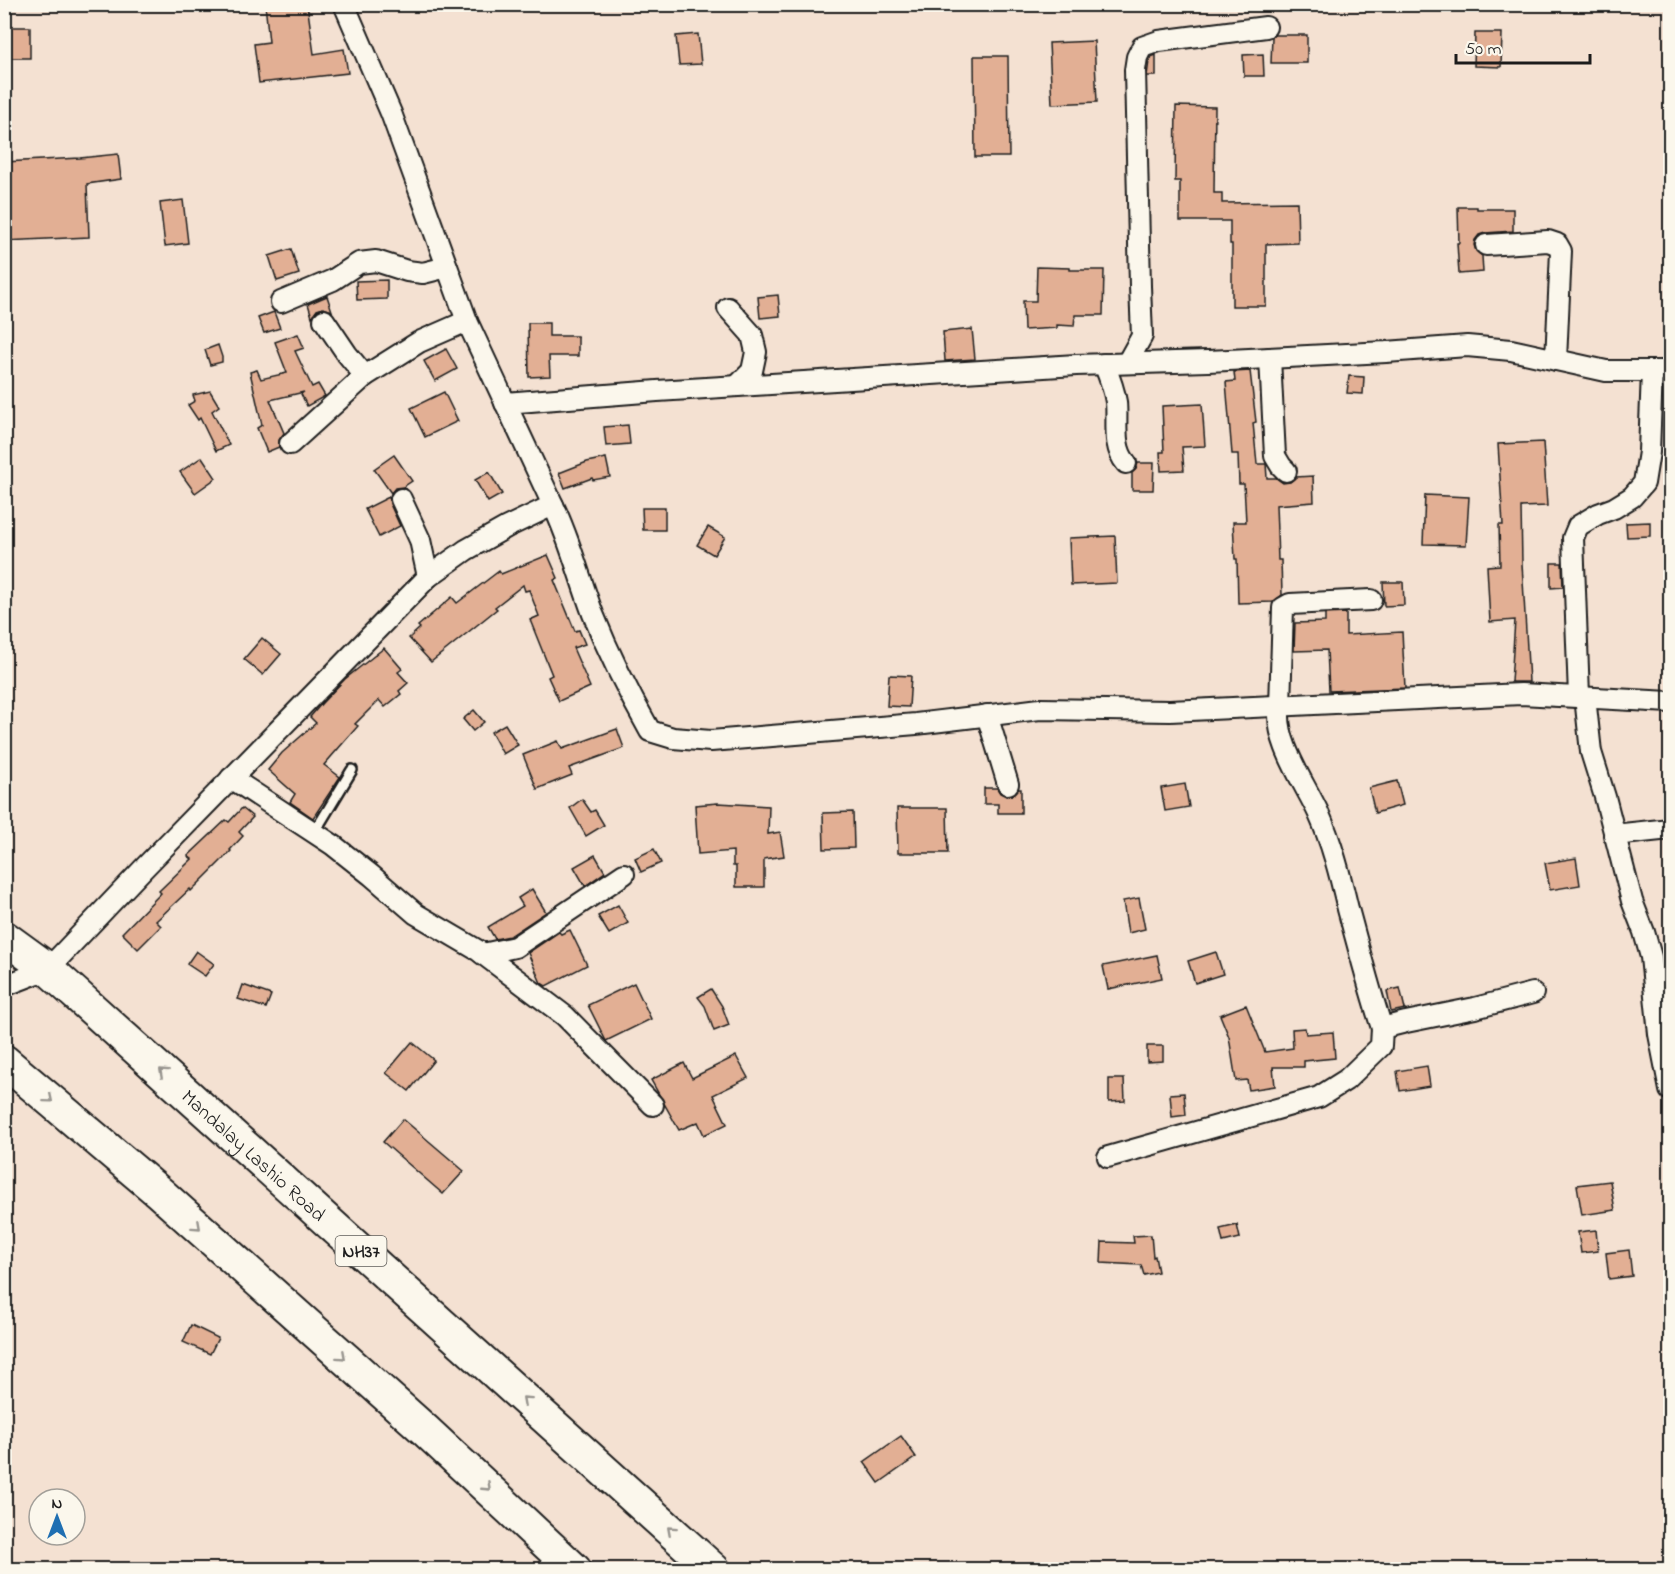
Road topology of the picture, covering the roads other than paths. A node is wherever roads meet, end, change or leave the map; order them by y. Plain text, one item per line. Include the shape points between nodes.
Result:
1 (344, 4) edge
2 (1266, 27) dead end
3 (1486, 245) dead end
4 (447, 267) junction
5 (281, 302) dead end
6 (728, 308) dead end
7 (324, 320) dead end
8 (467, 321) junction
9 (1270, 358) junction
10 (1556, 360) junction
11 (1127, 363) junction
12 (1104, 364) junction
13 (1661, 371) edge
14 (365, 376) junction
15 (737, 386) junction
16 (505, 403) junction
17 (290, 444) dead end
18 (1126, 463) dead end
19 (1286, 471) dead end
20 (401, 499) dead end
21 (553, 505) junction
22 (428, 577) junction
23 (1371, 600) dead end
24 (1582, 696) junction
25 (1671, 702) edge
26 (1280, 706) junction
27 (987, 715) junction
28 (352, 770) dead end
29 (231, 778) junction
30 (1008, 784) dead end
31 (1671, 829) edge
32 (314, 833) junction
33 (1614, 835) junction
34 (624, 874) dead end
35 (4, 937) edge
36 (483, 954) junction
37 (48, 969) junction
38 (4, 986) edge
39 (1533, 993) dead end
40 (1382, 1028) junction
41 (4, 1061) edge
42 (1671, 1090) edge
43 (653, 1106) dead end
44 (1108, 1157) dead end
45 (576, 1569) edge
46 (714, 1569) edge

1 - 4 street via 391,113
2 - 11 street via 1159,41 1142,47 1137,57 1142,336
3 - 10 street via 1548,241 1557,244 1561,260
4 - 5 street via 423,273 376,261 359,262 333,280
4 - 8 street
6 - 15 street via 752,335 756,352 752,371
7 - 14 street
8 - 14 street via 419,342
8 - 16 street
9 - 10 street via 1467,346 1512,350
9 - 11 street
9 - 19 street via 1275,456
10 - 13 street via 1606,371
11 - 12 street
12 - 15 street
12 - 18 street via 1116,400 1119,453
13 - 24 street via 1644,483 1632,497 1578,526 1573,538
14 - 17 street
15 - 16 street
16 - 21 street
20 - 22 street via 420,540
21 - 22 street via 466,550
21 - 27 street via 593,614 650,731 673,738 711,741
22 - 29 street
23 - 26 street via 1290,604 1283,608
24 - 25 street
24 - 26 street via 1521,694
24 - 33 street via 1591,752
26 - 27 street via 1170,711 1040,709
26 - 40 street via 1280,729 1330,840
27 - 30 street
28 - 32 lane
29 - 32 street
29 - 37 street
31 - 33 street
32 - 36 street via 416,914
33 - 42 street via 1651,957 1659,1034
34 - 36 street via 515,947
35 - 37 highway, Mandalay Lashio Road / NH37
36 - 43 street via 565,1016
37 - 38 street
46 -> 37 highway, Mandalay Lashio Road / NH37
39 - 40 street
40 - 44 street via 1381,1046 1346,1080 1319,1097
41 -> 45 highway via 178,1209

